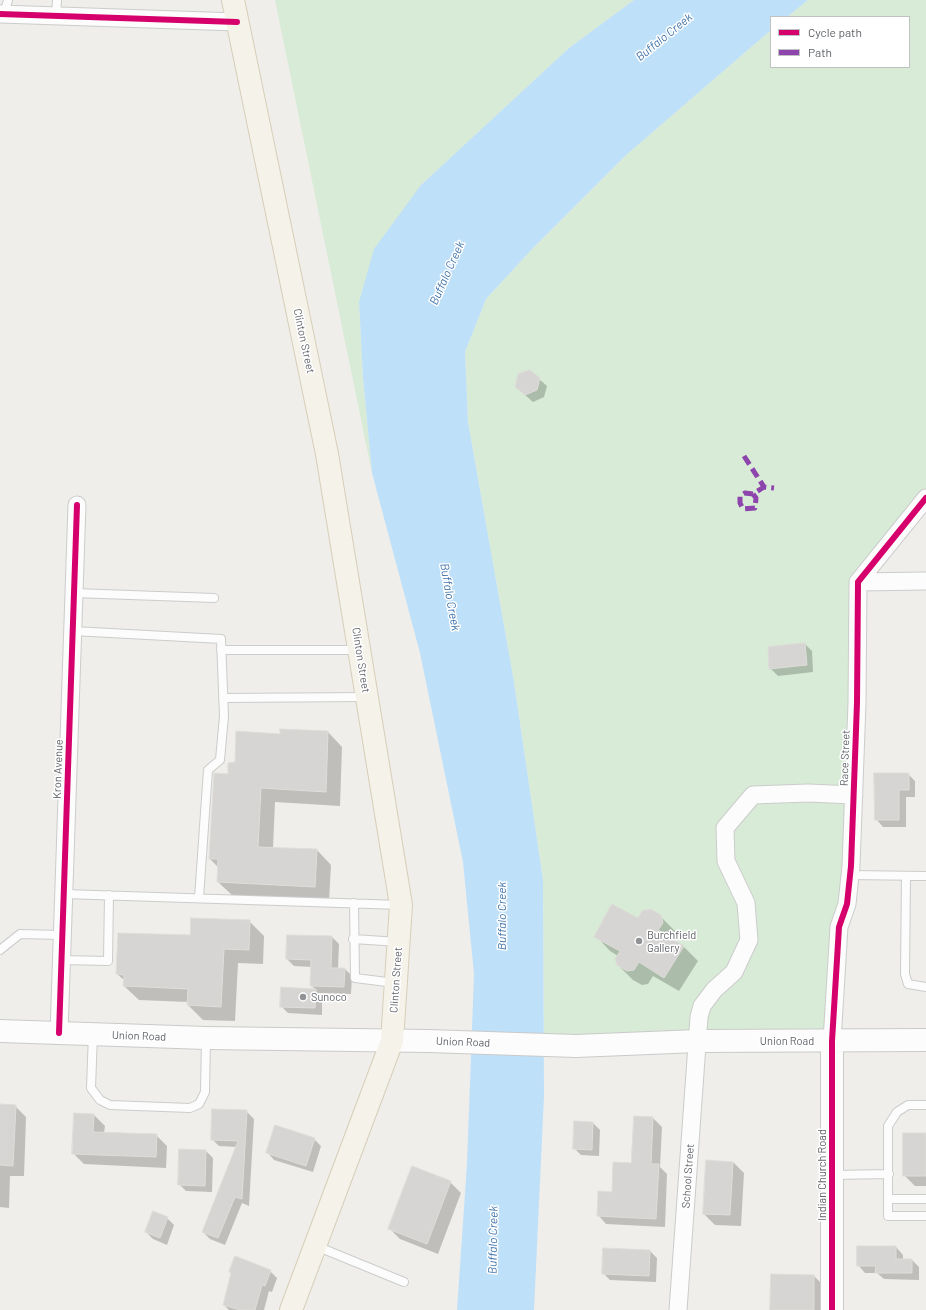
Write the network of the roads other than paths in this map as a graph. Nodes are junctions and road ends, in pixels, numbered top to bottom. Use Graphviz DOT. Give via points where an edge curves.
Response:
graph roads {
  1 [pos="232,0"];
  2 [pos="57,8"];
  3 [pos="4,9"];
  4 [pos="237,22"];
  5 [pos="926,498"];
  6 [pos="77,505"];
  7 [pos="926,581"];
  8 [pos="858,582"];
  9 [pos="74,593"];
  10 [pos="214,598"];
  11 [pos="73,631"];
  12 [pos="221,650"];
  13 [pos="359,650"];
  14 [pos="367,697"];
  15 [pos="224,698"];
  16 [pos="854,795"];
  17 [pos="850,875"];
  18 [pos="906,876"];
  19 [pos="926,876"];
  20 [pos="64,894"];
  21 [pos="109,895"];
  22 [pos="199,898"];
  23 [pos="354,903"];
  24 [pos="401,905"];
  25 [pos="62,935"];
  26 [pos="354,940"];
  27 [pos="399,942"];
  28 [pos="0,950"];
  29 [pos="62,960"];
  30 [pos="396,983"];
  31 [pos="926,986"];
  32 [pos="0,1031"];
  33 [pos="59,1033"];
  34 [pos="92,1034"];
  35 [pos="206,1038"];
  36 [pos="832,1040"];
  37 [pos="926,1040"];
  38 [pos="392,1041"];
  39 [pos="698,1041"];
  40 [pos="926,1105"];
  41 [pos="889,1174"];
  42 [pos="832,1175"];
  43 [pos="888,1199"];
  44 [pos="926,1199"];
  45 [pos="926,1216"];
  46 [pos="315,1246"];
  47 [pos="404,1282"];
  48 [pos="291,1310"];
  49 [pos="678,1310"];
  50 [pos="832,1310"];
  1 -- 4 [label="main road, Clinton Street"];
  2 -- 3 [label="street"];
  2 -- 4 [label="street"];
  4 -- 13 [label="main road, Clinton Street" via="327,454"];
  5 -- 8 [label="street"];
  6 -- 9 [label="street, Kron Avenue"];
  7 -- 8 [label="street"];
  8 -- 16 [label="street, Race Street"];
  9 -- 10 [label="lane"];
  9 -- 11 [label="street, Kron Avenue"];
  11 -- 12 [label="lane" via="221,639"];
  11 -- 20 [label="street, Kron Avenue"];
  12 -- 13 [label="lane"];
  12 -- 15 [label="lane"];
  13 -- 14 [label="main road, Clinton Street"];
  14 -- 15 [label="lane"];
  14 -- 24 [label="main road, Clinton Street"];
  15 -- 22 [label="lane" via="220,760 208,770"];
  16 -- 17 [label="street, Race Street"];
  16 -- 39 [label="street, School Street" via="753,794 725,828 726,861 746,903 749,940 734,972 714,990 702,1006"];
  17 -- 18 [label="lane"];
  17 -- 36 [label="street, Race Street" via="847,904 840,927"];
  18 -- 19 [label="lane"];
  18 -- 31 [label="lane" via="905,974 908,984"];
  20 -- 21 [label="lane"];
  20 -- 25 [label="street, Kron Avenue"];
  21 -- 22 [label="lane"];
  21 -- 29 [label="lane" via="108,961"];
  22 -- 23 [label="lane"];
  23 -- 24 [label="lane"];
  23 -- 26 [label="lane"];
  24 -- 27 [label="main road, Clinton Street"];
  25 -- 28 [label="lane" via="20,934"];
  25 -- 29 [label="street, Kron Avenue"];
  26 -- 27 [label="lane"];
  26 -- 30 [label="lane" via="355,978"];
  27 -- 30 [label="main road, Clinton Street"];
  29 -- 33 [label="street, Kron Avenue"];
  30 -- 38 [label="main road, Clinton Street"];
  32 -- 33 [label="main road, Union Road"];
  33 -- 34 [label="main road, Union Road"];
  34 -- 35 [label="main road, Union Road"];
  34 -- 35 [label="lane" via="91,1088 100,1100 110,1105 190,1108 199,1104 205,1092"];
  35 -- 38 [label="main road, Union Road"];
  36 -- 37 [label="main road, Union Road"];
  36 -- 39 [label="main road, Union Road"];
  36 -- 42 [label="main road, Indian Church Road"];
  38 -- 39 [label="main road, Union Road" via="576,1046"];
  38 -- 46 [label="main road, Clinton Street"];
  39 -- 49 [label="street, School Street"];
  40 -- 41 [label="lane" via="908,1105 897,1112 888,1126"];
  41 -- 42 [label="lane"];
  41 -- 43 [label="lane"];
  42 -- 50 [label="main road, Indian Church Road"];
  43 -- 44 [label="lane"];
  43 -- 45 [label="lane" via="888,1216"];
  46 -- 47 [label="lane"];
  46 -- 48 [label="main road, Clinton Street"];
}
